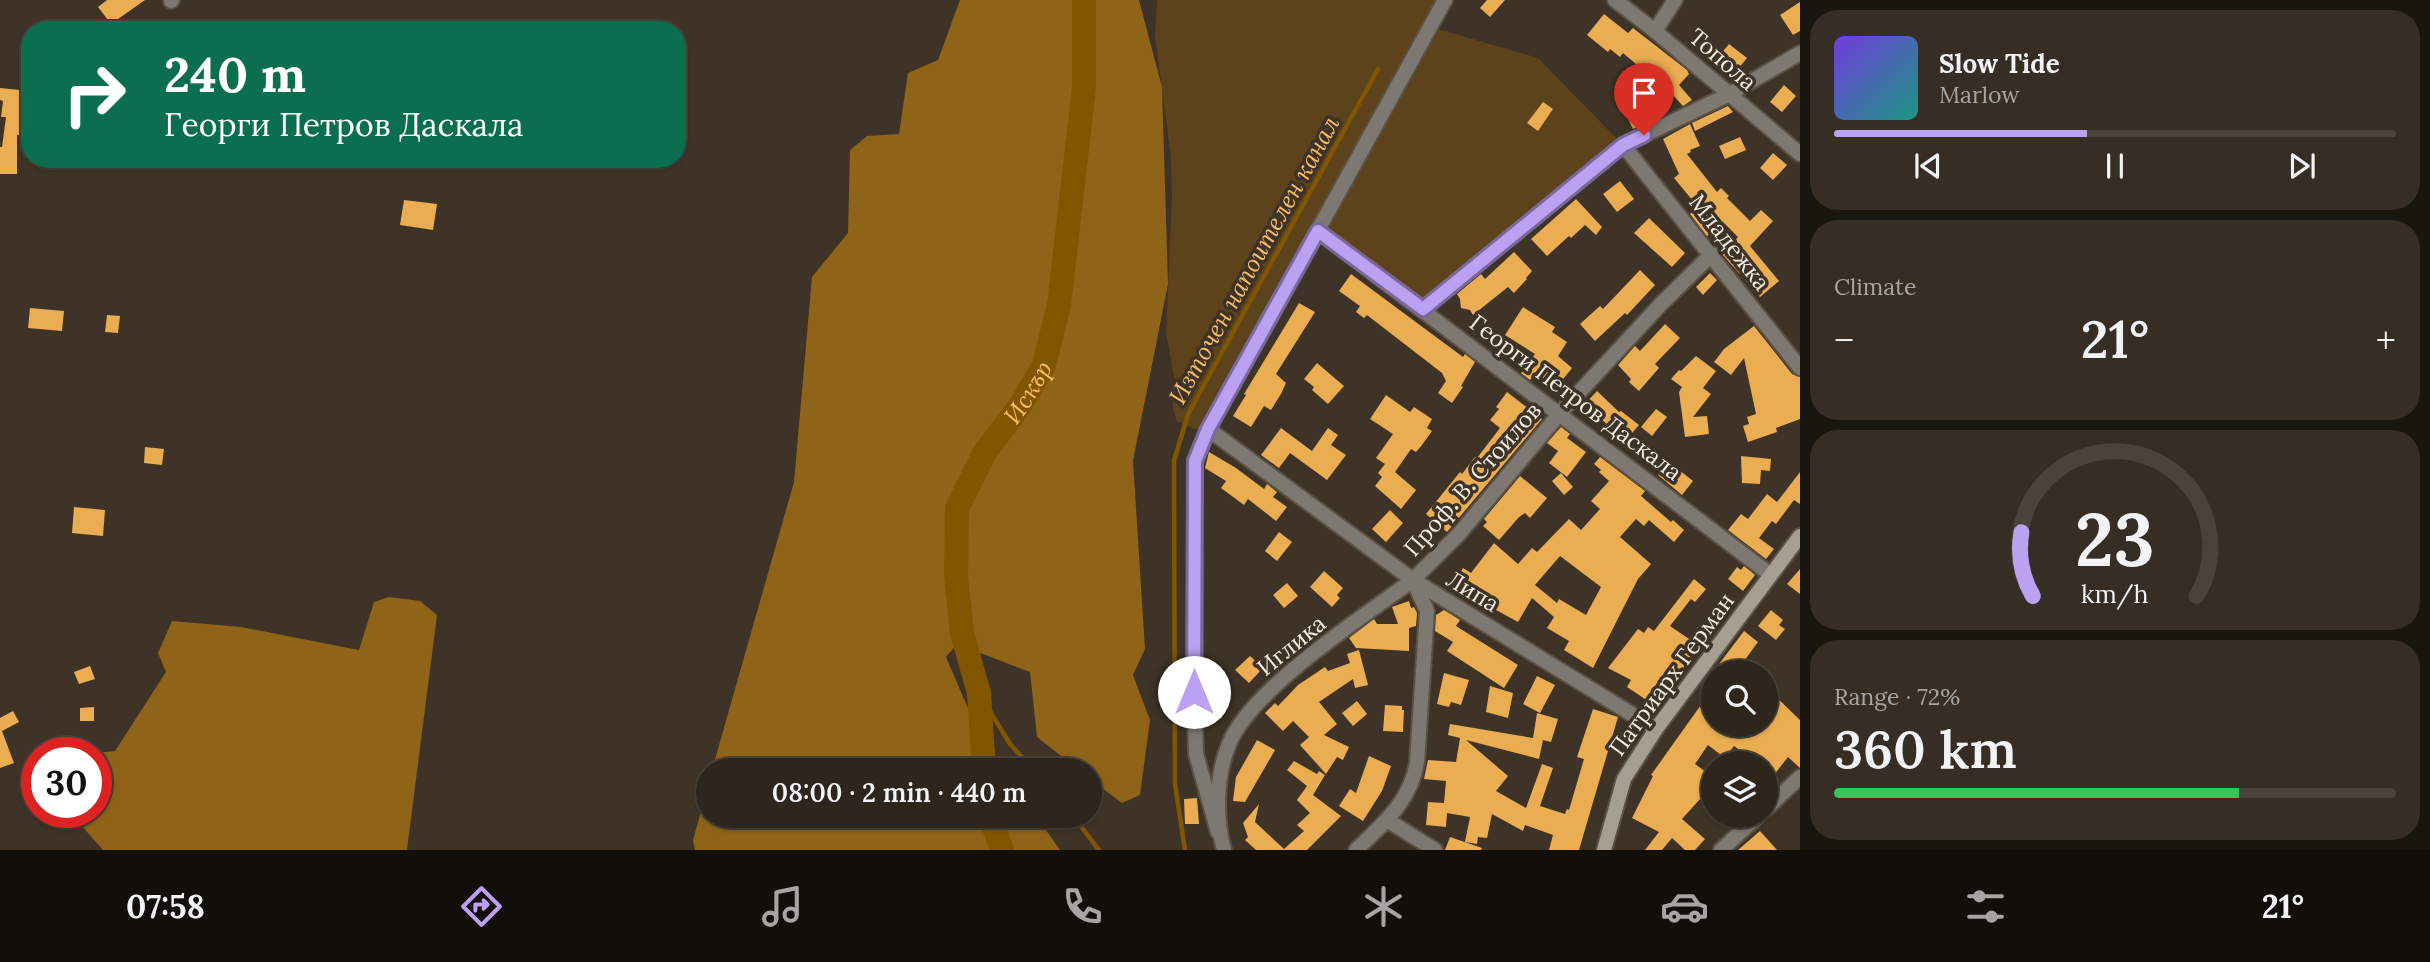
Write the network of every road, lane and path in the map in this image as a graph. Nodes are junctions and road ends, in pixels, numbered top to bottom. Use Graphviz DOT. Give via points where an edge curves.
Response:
graph roads {
  1 [pos="1445,0"];
  2 [pos="1615,0"];
  3 [pos="1675,0"];
  4 [pos="1655,31"];
  5 [pos="1800,52"];
  6 [pos="1728,94"];
  7 [pos="1623,145"];
  8 [pos="1800,154"];
  9 [pos="1318,231"];
  10 [pos="1712,254"];
  11 [pos="1423,309"];
  12 [pos="1800,368"];
  13 [pos="1560,413"];
  14 [pos="1208,429"];
  15 [pos="1800,536"];
  16 [pos="1771,575"];
  17 [pos="1413,580"];
  18 [pos="1656,729"];
  19 [pos="1800,777"];
  20 [pos="1778,798"];
  21 [pos="1387,820"];
  22 [pos="1745,828"];
  23 [pos="1219,832"];
  24 [pos="1224,850"];
  25 [pos="1356,850"];
  26 [pos="1435,850"];
  27 [pos="1604,850"];
  28 [pos="1721,850"];
  1 -- 9 [label="street"];
  2 -- 4 [label="street, Топола"];
  3 -- 4 [label="street"];
  4 -- 6 [label="street, Топола"];
  5 -- 6 [label="street"];
  6 -- 7 [label="street"];
  6 -- 8 [label="street, Топола"];
  7 -- 10 [label="street, Младежка"];
  7 -- 11 [label="street"];
  9 -- 11 [label="street, Георги Петров Даскала"];
  9 -- 14 [label="street"];
  10 -- 12 [label="street, Младежка"];
  10 -- 13 [label="street, Проф. В. Стоилов"];
  11 -- 13 [label="street, Георги Петров Даскала"];
  13 -- 16 [label="street, Георги Петров Даскала"];
  13 -- 17 [label="street, Проф. В. Стоилов" via="1459,534"];
  14 -- 17 [label="street, Липа"];
  14 -- 23 [label="street" via="1195,461 1195,720 1196,754"];
  15 -- 16 [label="street, Патриарх Герман"];
  16 -- 18 [label="street, Патриарх Герман"];
  17 -- 18 [label="street, Липа"];
  17 -- 21 [label="street, Проф. В. Стоилов" via="1427,611 1418,762 1407,795"];
  17 -- 23 [label="street, Иглика" via="1293,670 1253,707 1229,743 1220,779"];
  18 -- 27 [label="street, Патриарх Герман" via="1624,779"];
  19 -- 20 [label="street"];
  21 -- 25 [label="street, Проф. В. Стоилов"];
  21 -- 26 [label="street"];
  22 -- 28 [label="street"];
  23 -- 24 [label="street, Иглика"];
}
